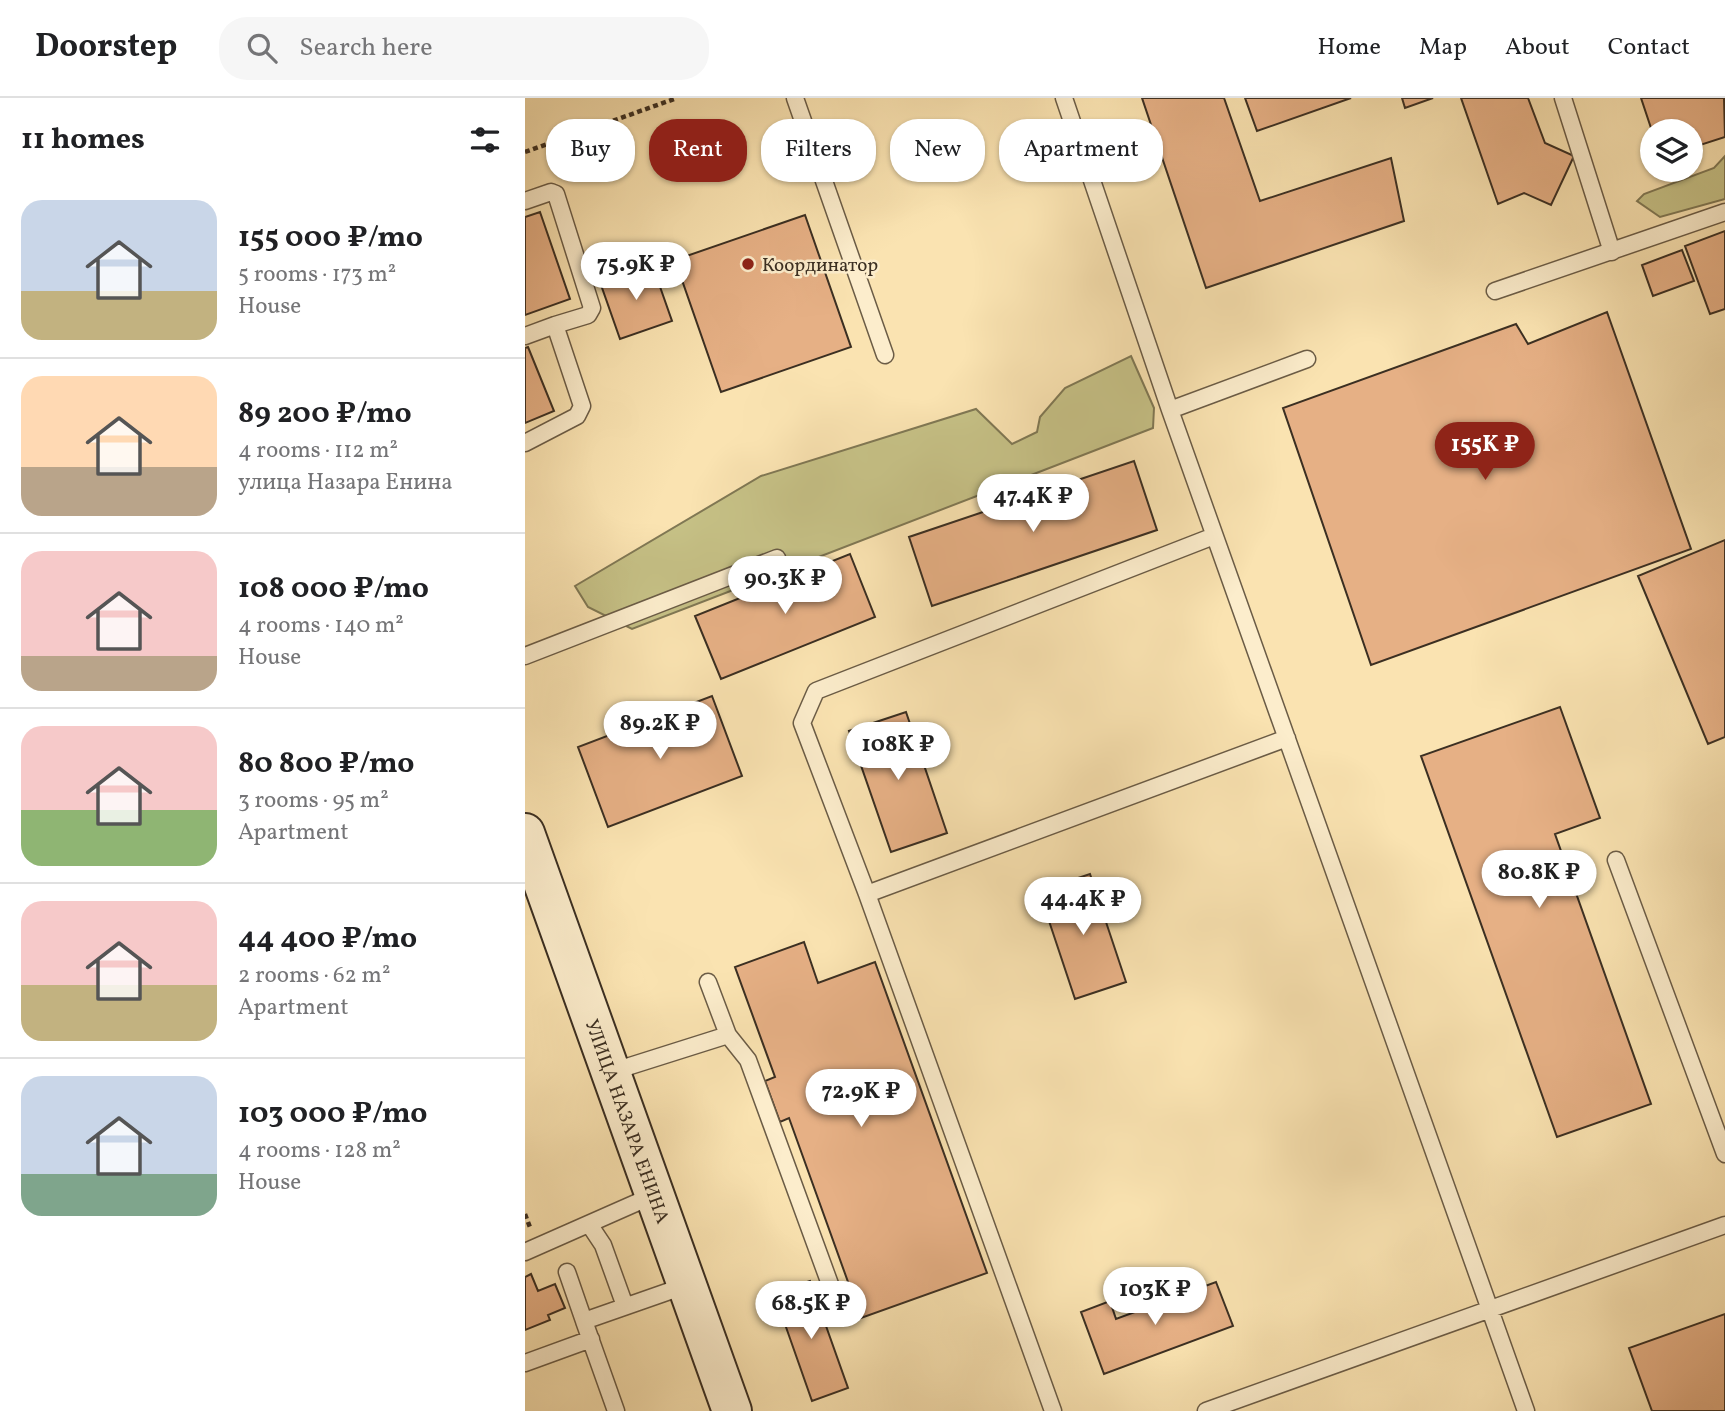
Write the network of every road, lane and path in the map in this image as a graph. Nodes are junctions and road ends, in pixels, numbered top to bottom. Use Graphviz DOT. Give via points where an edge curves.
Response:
graph roads {
  1 [pos="677,98"];
  2 [pos="795,98"];
  3 [pos="1064,98"];
  4 [pos="1563,98"];
  5 [pos="525,152"];
  6 [pos="525,201"];
  7 [pos="1725,212"];
  8 [pos="1612,252"];
  9 [pos="1495,291"];
  10 [pos="555,325"];
  11 [pos="525,336"];
  12 [pos="885,355"];
  13 [pos="1307,359"];
  14 [pos="1170,410"];
  15 [pos="525,443"];
  16 [pos="1214,536"];
  17 [pos="778,558"];
  18 [pos="525,656"];
  19 [pos="1287,738"];
  20 [pos="525,833"];
  21 [pos="1616,860"];
  22 [pos="867,894"];
  23 [pos="708,982"];
  24 [pos="729,1035"];
  25 [pos="611,1072"];
  26 [pos="1725,1154"];
  27 [pos="655,1195"];
  28 [pos="589,1224"];
  29 [pos="1725,1225"];
  30 [pos="525,1252"];
  31 [pos="567,1272"];
  32 [pos="687,1285"];
  33 [pos="625,1306"];
  34 [pos="1490,1308"];
  35 [pos="842,1317"];
  36 [pos="584,1321"];
  37 [pos="591,1339"];
  38 [pos="525,1363"];
  39 [pos="616,1411"];
  40 [pos="732,1411"];
  41 [pos="1053,1411"];
  42 [pos="1206,1411"];
  43 [pos="1526,1411"];
  1 -- 5 [label="path"];
  2 -- 12 [label="lane"];
  3 -- 14 [label="lane"];
  4 -- 8 [label="lane"];
  6 -- 10 [label="lane" via="556,194 592,308 588,315"];
  7 -- 8 [label="lane"];
  8 -- 9 [label="lane"];
  10 -- 11 [label="lane"];
  10 -- 15 [label="lane" via="582,407 577,416"];
  13 -- 14 [label="lane"];
  14 -- 16 [label="lane"];
  16 -- 19 [label="lane"];
  16 -- 22 [label="lane" via="816,691 802,723"];
  17 -- 18 [label="lane"];
  19 -- 22 [label="lane"];
  19 -- 34 [label="lane"];
  20 -- 25 [label="main road, УЛИЦА НАЗАРА ЕНИНА"];
  21 -- 26 [label="lane"];
  22 -- 41 [label="lane"];
  23 -- 24 [label="lane"];
  24 -- 25 [label="lane"];
  24 -- 35 [label="lane" via="748,1060"];
  25 -- 27 [label="main road, УЛИЦА НАЗАРА ЕНИНА"];
  27 -- 28 [label="lane"];
  27 -- 32 [label="main road, УЛИЦА НАЗАРА ЕНИНА"];
  28 -- 30 [label="lane"];
  28 -- 33 [label="lane" via="603,1245"];
  29 -- 34 [label="lane"];
  31 -- 36 [label="lane"];
  32 -- 33 [label="lane"];
  32 -- 40 [label="main road, УЛИЦА НАЗАРА ЕНИНА"];
  33 -- 36 [label="lane"];
  34 -- 42 [label="lane"];
  34 -- 43 [label="lane"];
  36 -- 37 [label="lane"];
  37 -- 38 [label="lane"];
  37 -- 39 [label="lane"];
}
